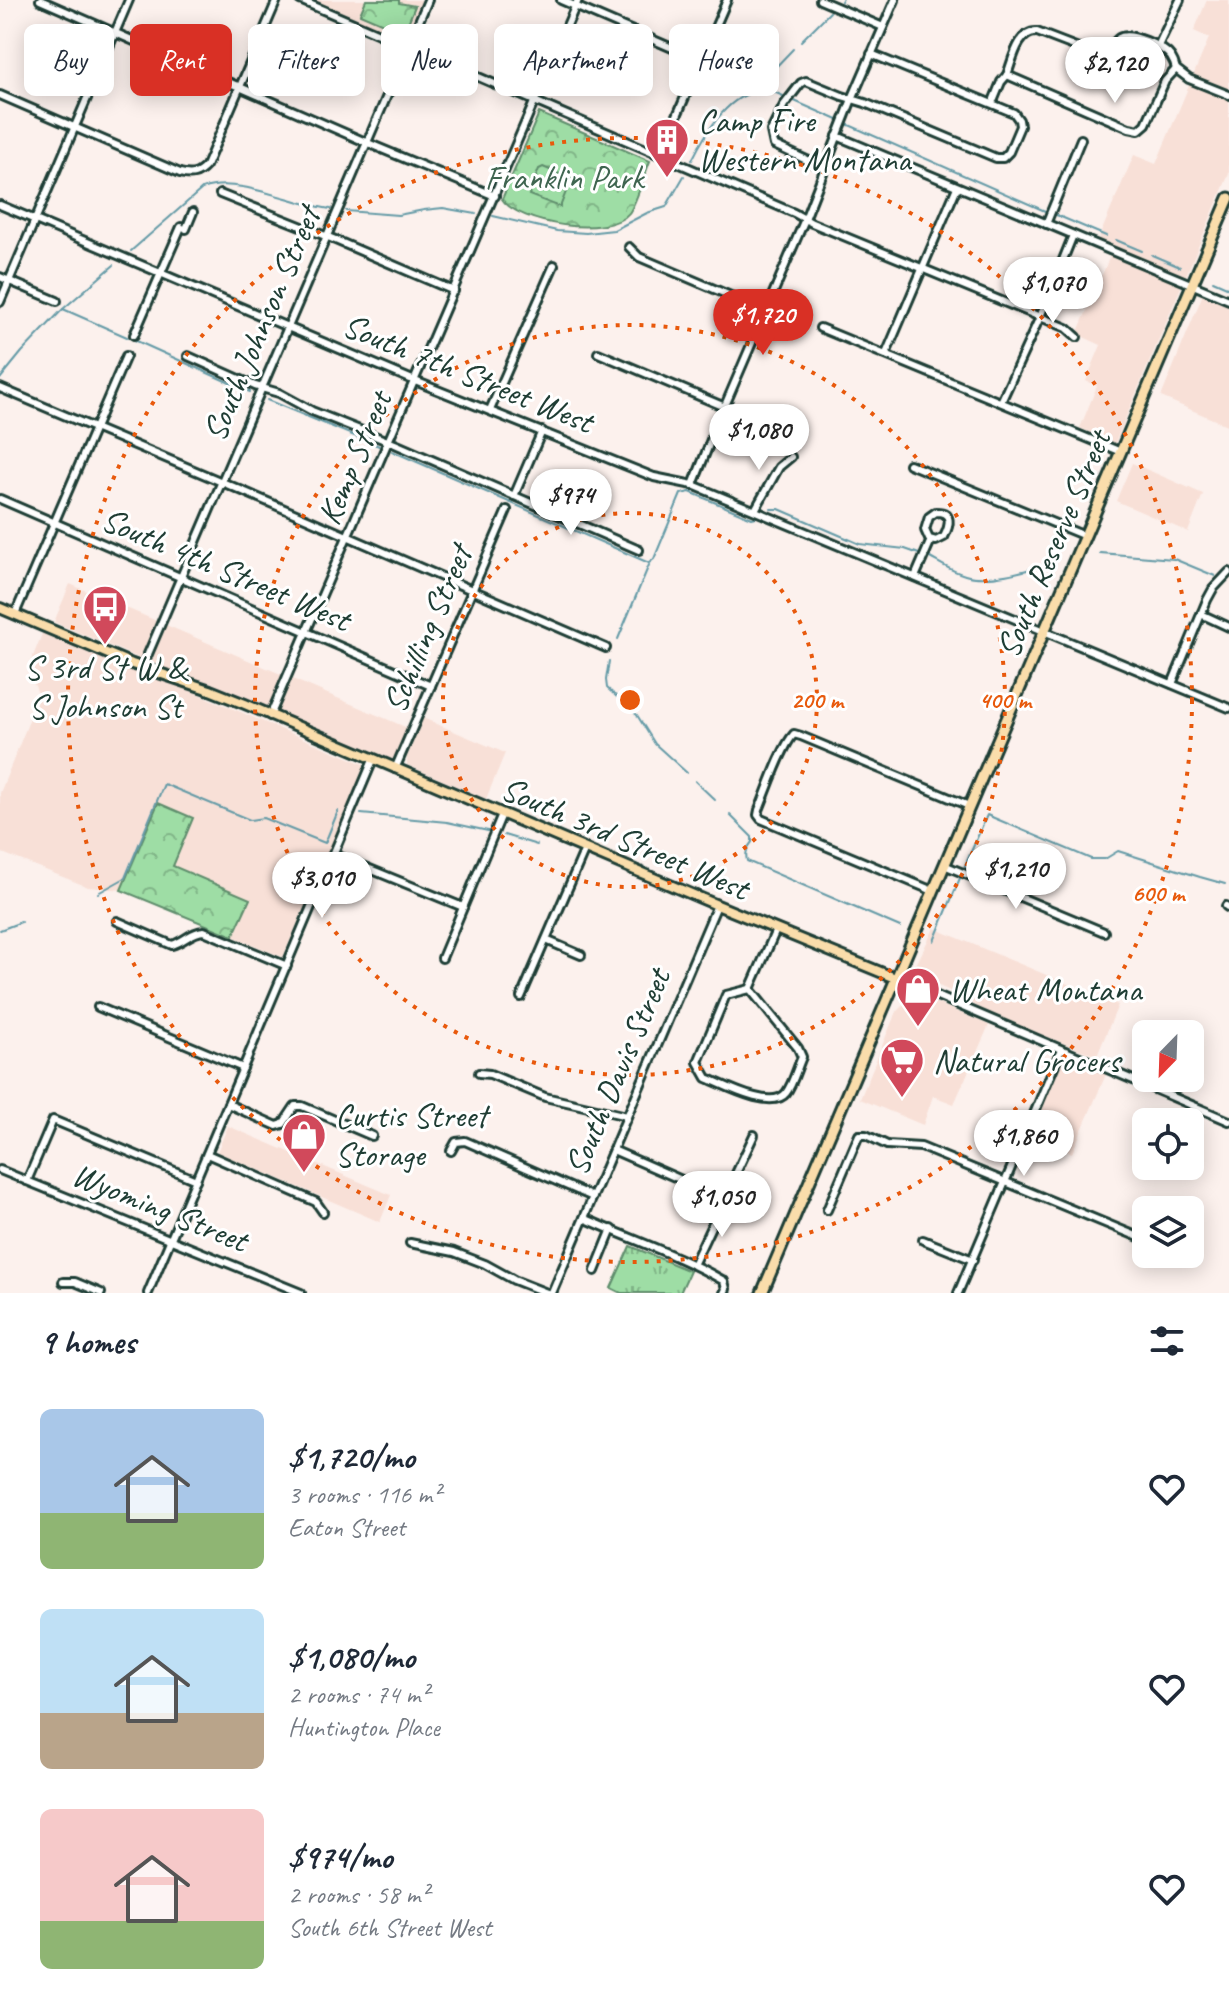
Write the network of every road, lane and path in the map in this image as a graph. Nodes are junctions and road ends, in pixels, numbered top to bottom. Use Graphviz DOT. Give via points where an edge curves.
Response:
graph roads {
  1 [pos="40,0"];
  2 [pos="129,0"];
  3 [pos="277,0"];
  4 [pos="300,0"];
  5 [pos="428,0"];
  6 [pos="561,0"];
  7 [pos="727,0"];
  8 [pos="820,0"];
  9 [pos="895,0"];
  10 [pos="1180,0"];
  11 [pos="577,3"];
  12 [pos="418,24"];
  13 [pos="716,24"];
  14 [pos="883,27"];
  15 [pos="116,33"];
  16 [pos="381,34"];
  17 [pos="669,46"];
  18 [pos="1158,46"];
  19 [pos="871,54"];
  20 [pos="1176,69"];
  21 [pos="1007,75"];
  22 [pos="478,76"];
  23 [pos="240,87"];
  24 [pos="0,95"];
  25 [pos="1229,95"];
  26 [pos="386,96"];
  27 [pos="685,96"];
  28 [pos="852,99"];
  29 [pos="994,99"];
  30 [pos="535,101"];
  31 [pos="76,128"];
  32 [pos="837,136"];
  33 [pos="1081,139"];
  34 [pos="366,142"];
  35 [pos="660,155"];
  36 [pos="824,168"];
  37 [pos="957,187"];
  38 [pos="220,194"];
  39 [pos="495,196"];
  40 [pos="1229,198"];
  41 [pos="0,205"];
  42 [pos="193,212"];
  43 [pos="805,219"];
  44 [pos="35,220"];
  45 [pos="1046,224"];
  46 [pos="1073,235"];
  47 [pos="327,236"];
  48 [pos="629,247"];
  49 [pos="554,265"];
  50 [pos="922,268"];
  51 [pos="161,273"];
  52 [pos="0,277"];
  53 [pos="9,281"];
  54 [pos="1192,284"];
  55 [pos="454,291"];
  56 [pos="1229,300"];
  57 [pos="57,301"];
  58 [pos="0,302"];
  59 [pos="766,311"];
  60 [pos="1040,317"];
  61 [pos="289,327"];
  62 [pos="820,328"];
  63 [pos="134,335"];
  64 [pos="1077,337"];
  65 [pos="598,353"];
  66 [pos="886,354"];
  67 [pos="126,356"];
  68 [pos="188,356"];
  69 [pos="415,381"];
  70 [pos="0,388"];
  71 [pos="262,388"];
  72 [pos="1001,402"];
  73 [pos="725,407"];
  74 [pos="490,410"];
  75 [pos="95,428"];
  76 [pos="542,431"];
  77 [pos="388,442"];
  78 [pos="1121,452"];
  79 [pos="791,457"];
  80 [pos="909,464"];
  81 [pos="222,482"];
  82 [pos="693,485"];
  83 [pos="514,496"];
  84 [pos="0,499"];
  85 [pos="507,510"];
  86 [pos="755,510"];
  87 [pos="55,523"];
  88 [pos="1085,536"];
  89 [pos="348,537"];
  90 [pos="931,540"];
  91 [pos="639,550"];
  92 [pos="1229,572"];
  93 [pos="182,577"];
  94 [pos="915,577"];
  95 [pos="472,591"];
  96 [pos="0,608"];
  97 [pos="15,614"];
  98 [pos="1201,614"];
  99 [pos="1229,627"];
  100 [pos="1045,631"];
  101 [pos="307,632"];
  102 [pos="606,648"];
  103 [pos="142,668"];
  104 [pos="1172,684"];
  105 [pos="431,686"];
  106 [pos="1229,708"];
  107 [pos="270,716"];
  108 [pos="373,760"];
  109 [pos="395,769"];
  110 [pos="969,806"];
  111 [pos="502,814"];
  112 [pos="585,849"];
  113 [pos="333,854"];
  114 [pos="944,865"];
  115 [pos="933,891"];
  116 [pos="717,905"];
  117 [pos="463,907"];
  118 [pos="117,921"];
  119 [pos="776,930"];
  120 [pos="1104,932"];
  121 [pos="546,940"];
  122 [pos="581,955"];
  123 [pos="442,958"];
  124 [pos="287,966"];
  125 [pos="895,978"];
  126 [pos="750,989"];
  127 [pos="521,997"];
  128 [pos="98,1007"];
  129 [pos="1061,1050"];
  130 [pos="243,1068"];
  131 [pos="479,1073"];
  132 [pos="228,1104"];
  133 [pos="627,1116"];
  134 [pos="1229,1121"];
  135 [pos="754,1135"];
  136 [pos="372,1136"];
  137 [pos="613,1150"];
  138 [pos="451,1151"];
  139 [pos="207,1154"];
  140 [pos="0,1170"];
  141 [pos="196,1180"];
  142 [pos="27,1181"];
  143 [pos="1006,1183"];
  144 [pos="593,1197"];
  145 [pos="725,1199"];
  146 [pos="827,1210"];
  147 [pos="323,1212"];
  148 [pos="584,1218"];
  149 [pos="612,1229"];
  150 [pos="1132,1234"];
  151 [pos="171,1239"];
  152 [pos="923,1240"];
  153 [pos="410,1243"];
  154 [pos="973,1260"];
  155 [pos="693,1265"];
  156 [pos="595,1271"];
  157 [pos="63,1282"];
  158 [pos="101,1293"];
  159 [pos="148,1293"];
  160 [pos="301,1293"];
  161 [pos="549,1293"];
  162 [pos="724,1293"];
  163 [pos="762,1293"];
  164 [pos="958,1293"];
  1 -- 15 [label="street"];
  2 -- 15 [label="street"];
  3 -- 23 [label="street"];
  4 -- 16 [label="street"];
  5 -- 12 [label="street, South Johnson Street"];
  6 -- 11 [label="street"];
  7 -- 13 [label="street"];
  8 -- 14 [label="street"];
  9 -- 14 [label="street"];
  10 -- 18 [label="street"];
  11 -- 17 [label="street"];
  11 -- 30 [label="street, Kemp Street"];
  14 -- 19 [label="street"];
  15 -- 23 [label="street"];
  15 -- 31 [label="street"];
  18 -- 20 [label="street"];
  18 -- 21 [label="street" via="1123,36 1102,57 1030,32 1022,37"];
  19 -- 28 [label="street"];
  19 -- 28 [label="street" via="1014,113 1020,126 1009,152 996,158"];
  20 -- 21 [label="street" via="1139,130"];
  20 -- 25 [label="street"];
  21 -- 29 [label="street"];
  22 -- 30 [label="street"];
  23 -- 31 [label="street" via="206,166 196,174 180,173"];
  23 -- 34 [label="street"];
  24 -- 31 [label="street"];
  26 -- 34 [label="street, South Johnson Street"];
  27 -- 35 [label="street"];
  28 -- 32 [label="street"];
  28 -- 36 [label="street" via="806,81 784,105 771,131 774,145"];
  30 -- 35 [label="street"];
  30 -- 39 [label="street, Kemp Street"];
  31 -- 44 [label="street"];
  32 -- 36 [label="street"];
  32 -- 37 [label="street"];
  33 -- 45 [label="street"];
  34 -- 39 [label="street"];
  34 -- 47 [label="street, South Johnson Street"];
  35 -- 43 [label="street"];
  36 -- 43 [label="street"];
  37 -- 45 [label="street"];
  37 -- 50 [label="street"];
  38 -- 47 [label="street"];
  39 -- 55 [label="street, Kemp Street"];
  40 -- 54 [label="highway, South Reserve Street"];
  41 -- 44 [label="street, South 7th Street West"];
  42 -- 51 [label="street"];
  43 -- 50 [label="street"];
  43 -- 59 [label="street"];
  44 -- 51 [label="street, South 7th Street West"];
  44 -- 53 [label="street"];
  45 -- 46 [label="street"];
  46 -- 54 [label="street"];
  46 -- 60 [label="street"];
  47 -- 55 [label="street"];
  47 -- 61 [label="street, South Johnson Street"];
  48 -- 59 [label="street" via="639,257"];
  49 -- 74 [label="street"];
  50 -- 60 [label="street"];
  50 -- 66 [label="street"];
  51 -- 61 [label="street, South 7th Street West"];
  51 -- 63 [label="street"];
  52 -- 53 [label="street"];
  53 -- 57 [label="street"];
  53 -- 58 [label="street"];
  54 -- 56 [label="street"];
  54 -- 78 [label="highway, South Reserve Street"];
  55 -- 69 [label="street, Kemp Street"];
  59 -- 73 [label="street"];
  60 -- 64 [label="street"];
  60 -- 72 [label="street"];
  61 -- 69 [label="street, South 7th Street West"];
  61 -- 71 [label="street, South Johnson Street"];
  62 -- 66 [label="street"];
  65 -- 73 [label="street"];
  66 -- 72 [label="street"];
  67 -- 75 [label="street"];
  68 -- 71 [label="street"];
  69 -- 74 [label="street, South 7th Street West"];
  69 -- 77 [label="street, Kemp Street"];
  70 -- 75 [label="street"];
  71 -- 77 [label="street"];
  71 -- 81 [label="street, South Johnson Street"];
  72 -- 78 [label="street"];
  73 -- 82 [label="street"];
  74 -- 76 [label="street, South 7th Street West"];
  75 -- 81 [label="street"];
  75 -- 87 [label="street"];
  76 -- 82 [label="street, South 7th Street West" via="654,477"];
  76 -- 83 [label="street"];
  77 -- 83 [label="street"];
  77 -- 89 [label="street, Kemp Street"];
  78 -- 88 [label="highway, South Reserve Street"];
  79 -- 86 [label="street" via="779,467"];
  80 -- 88 [label="street"];
  81 -- 89 [label="street"];
  81 -- 93 [label="street, South Johnson Street"];
  82 -- 86 [label="street, South 7th Street West"];
  83 -- 91 [label="street"];
  84 -- 87 [label="street, South 4th Street West"];
  85 -- 95 [label="street, Schilling Street"];
  86 -- 94 [label="street, South 7th Street West"];
  87 -- 93 [label="street, South 4th Street West"];
  87 -- 97 [label="street"];
  88 -- 100 [label="highway, South Reserve Street"];
  89 -- 95 [label="street"];
  89 -- 101 [label="street, Kemp Street"];
  90 -- 90 [label="street" via="945,535 949,520 943,512 929,517 925,530"];
  90 -- 94 [label="street"];
  92 -- 98 [label="street"];
  93 -- 101 [label="street, South 4th Street West"];
  93 -- 103 [label="street, South Johnson Street"];
  94 -- 100 [label="street, South 7th Street West"];
  95 -- 102 [label="street"];
  95 -- 105 [label="street, Schilling Street"];
  96 -- 97 [label="main road, South 3rd Street West"];
  97 -- 103 [label="main road, South 3rd Street West"];
  98 -- 99 [label="street"];
  98 -- 104 [label="street"];
  100 -- 104 [label="street, South 7th Street West"];
  100 -- 110 [label="highway, South Reserve Street"];
  101 -- 105 [label="street, South 4th Street West"];
  101 -- 107 [label="street, Kemp Street"];
  103 -- 107 [label="main road, South 3rd Street West"];
  104 -- 106 [label="street, South 7th Street West"];
  105 -- 109 [label="street, Schilling Street"];
  107 -- 108 [label="main road, South 3rd Street West"];
  108 -- 109 [label="main road, South 3rd Street West"];
  108 -- 113 [label="street"];
  109 -- 111 [label="main road, South 3rd Street West"];
  110 -- 114 [label="highway, South Reserve Street"];
  110 -- 115 [label="street" via="794,734 784,751 758,815 761,819"];
  111 -- 112 [label="main road, South 3rd Street West"];
  111 -- 117 [label="street"];
  112 -- 116 [label="main road, South 3rd Street West"];
  112 -- 121 [label="street"];
  113 -- 117 [label="street"];
  113 -- 124 [label="street"];
  114 -- 115 [label="highway, South Reserve Street"];
  114 -- 120 [label="street"];
  115 -- 125 [label="highway, South Reserve Street"];
  116 -- 119 [label="main road, South 3rd Street West"];
  116 -- 133 [label="street, South Davis Street"];
  117 -- 123 [label="street"];
  118 -- 124 [label="street" via="172,945 204,931"];
  119 -- 125 [label="main road, South 3rd Street West"];
  119 -- 126 [label="street"];
  121 -- 122 [label="street"];
  121 -- 127 [label="street"];
  124 -- 130 [label="street"];
  125 -- 129 [label="street, South 3rd Street West"];
  125 -- 163 [label="highway, South Reserve Street"];
  126 -- 126 [label="street" via="726,995 698,1062 707,1078 777,1100 786,1094 802,1057"];
  128 -- 130 [label="street"];
  129 -- 134 [label="street, South 3rd Street West"];
  129 -- 143 [label="street"];
  130 -- 132 [label="street"];
  131 -- 133 [label="street" via="545,1097"];
  132 -- 136 [label="street" via="277,1126 295,1106 302,1106"];
  132 -- 139 [label="street"];
  133 -- 137 [label="street, South Davis Street"];
  135 -- 145 [label="street"];
  137 -- 144 [label="street, South Davis Street"];
  137 -- 145 [label="street"];
  138 -- 144 [label="street" via="456,1142 465,1141"];
  139 -- 141 [label="street"];
  139 -- 147 [label="street" via="316,1202"];
  140 -- 142 [label="street, Wyoming Street"];
  141 -- 142 [label="street" via="53,1120"];
  141 -- 151 [label="street"];
  142 -- 151 [label="street, Wyoming Street"];
  143 -- 146 [label="street" via="921,1147 887,1145 859,1135"];
  143 -- 150 [label="street"];
  143 -- 154 [label="street"];
  144 -- 148 [label="street, South Davis Street"];
  145 -- 155 [label="street"];
  148 -- 149 [label="street"];
  148 -- 161 [label="street, South Davis Street"];
  149 -- 155 [label="street"];
  149 -- 156 [label="street"];
  151 -- 159 [label="street"];
  151 -- 160 [label="street, Wyoming Street"];
  152 -- 154 [label="street"];
  153 -- 161 [label="street" via="454,1252"];
  154 -- 164 [label="street"];
  155 -- 162 [label="street" via="724,1281"];
  157 -- 158 [label="street"];
}
